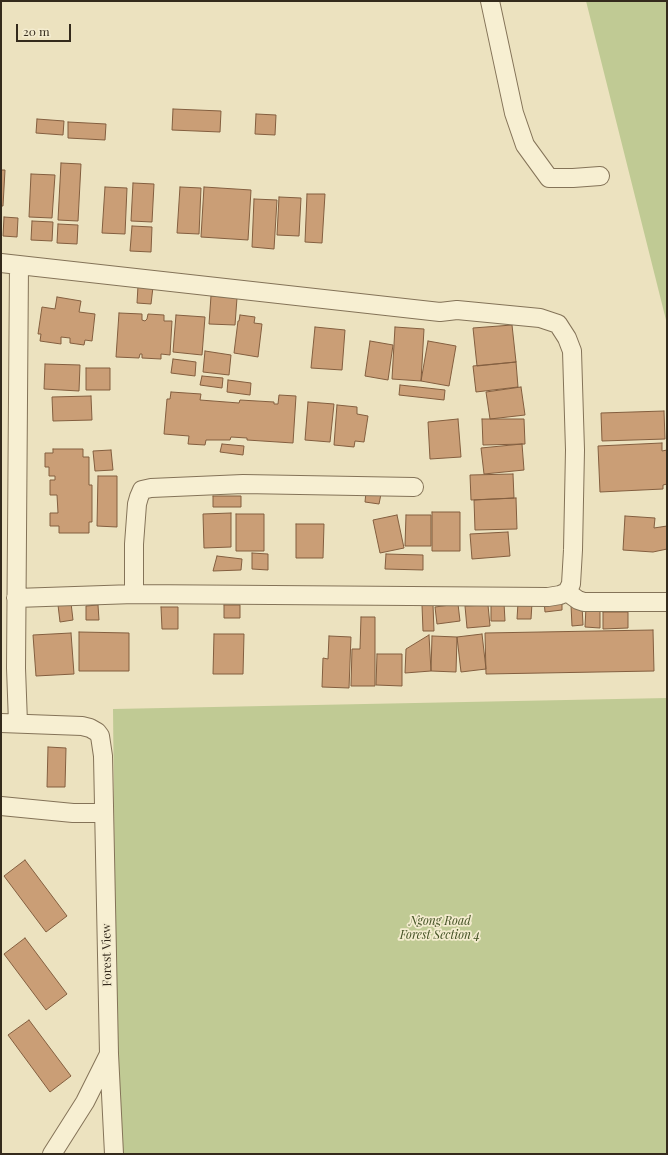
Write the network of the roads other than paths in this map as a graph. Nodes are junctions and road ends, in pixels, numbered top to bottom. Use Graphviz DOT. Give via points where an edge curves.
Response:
graph roads {
  1 [pos="490,1"];
  2 [pos="600,176"];
  3 [pos="1,263"];
  4 [pos="19,265"];
  5 [pos="414,487"];
  6 [pos="568,592"];
  7 [pos="134,594"];
  8 [pos="16,598"];
  9 [pos="667,602"];
  10 [pos="8,669"];
  11 [pos="9,723"];
  12 [pos="1,806"];
  13 [pos="104,812"];
  14 [pos="110,1054"];
  15 [pos="52,1154"];
  16 [pos="114,1154"];
  1 -- 2 [label="street" via="514,113 525,145 549,178"];
  3 -- 4 [label="street"];
  4 -- 6 [label="street" via="440,312 457,310 540,318 558,324 572,352 575,450 571,584"];
  4 -- 8 [label="street"];
  5 -- 7 [label="street" via="243,484 158,487 142,490 137,504"];
  6 -- 7 [label="street" via="548,597"];
  6 -- 9 [label="street" via="584,602"];
  7 -- 8 [label="street"];
  8 -- 10 [label="street"];
  10 -- 11 [label="street"];
  11 -- 13 [label="street, Forest View" via="82,726 97,732 103,756"];
  12 -- 13 [label="street" via="73,813"];
  13 -- 14 [label="street, Forest View"];
  14 -- 15 [label="street" via="85,1102"];
  14 -- 16 [label="street, Forest View"];
}
